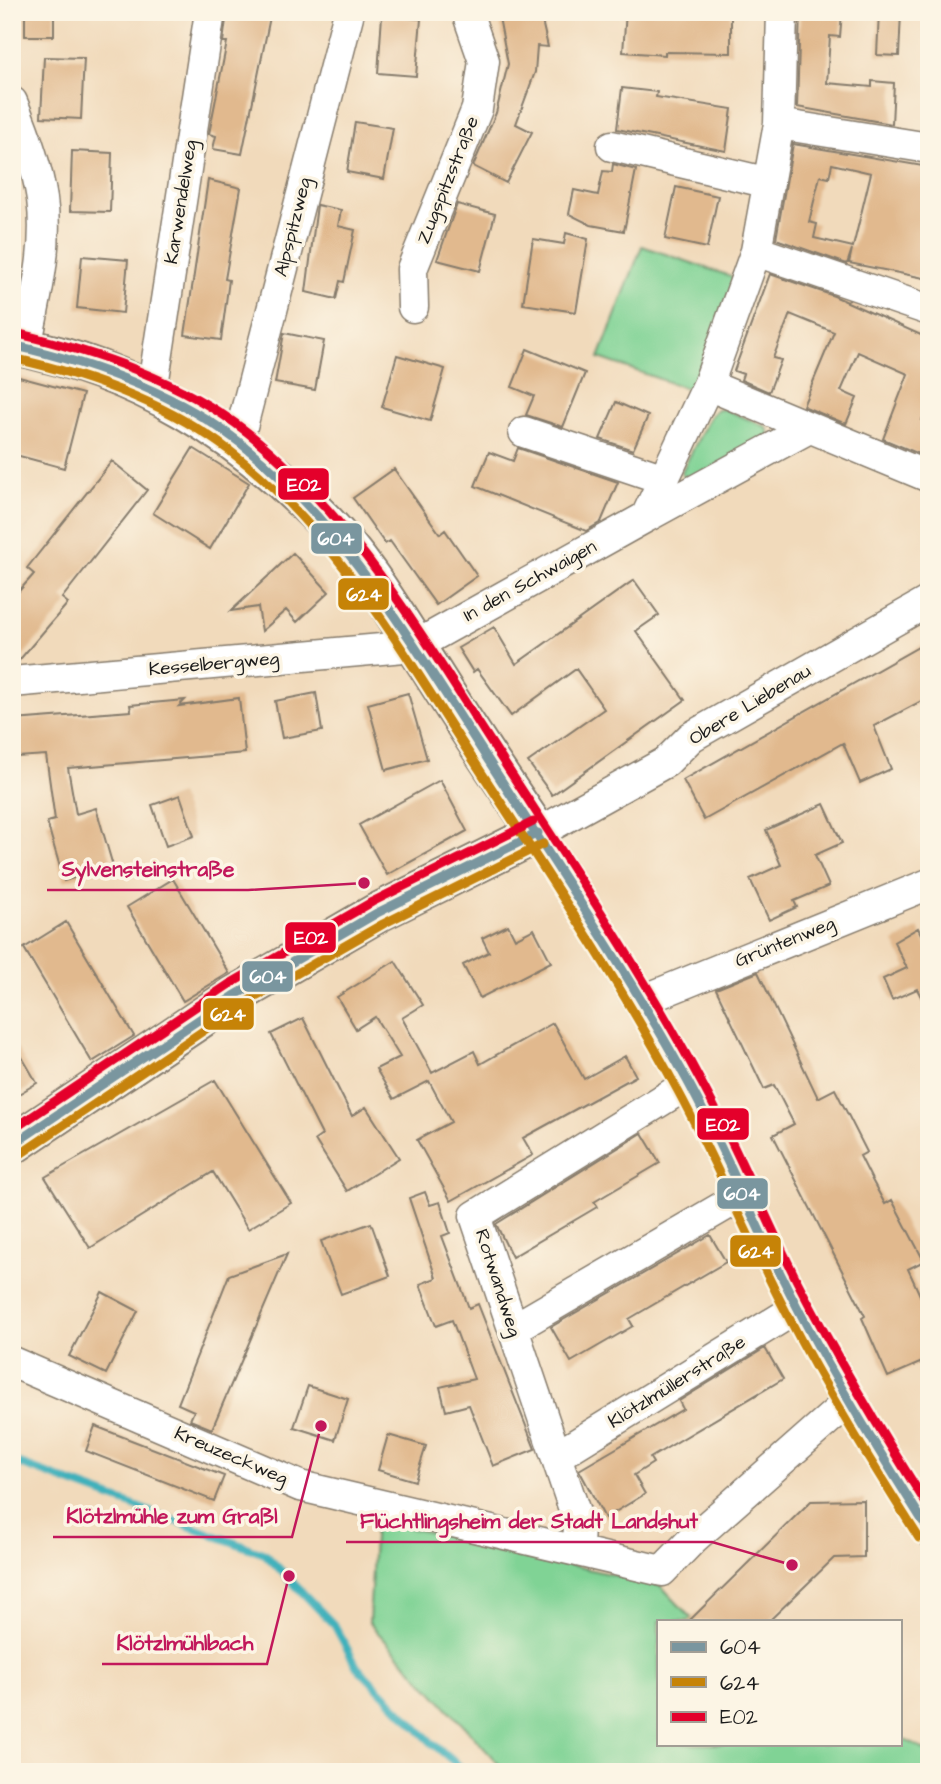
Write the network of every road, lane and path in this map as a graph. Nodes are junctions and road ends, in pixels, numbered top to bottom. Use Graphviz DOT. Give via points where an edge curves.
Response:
graph roads {
  1 [pos="210,12"];
  2 [pos="349,12"];
  3 [pos="467,12"];
  4 [pos="782,12"];
  5 [pos="12,102"];
  6 [pos="779,124"];
  7 [pos="612,146"];
  8 [pos="929,148"];
  9 [pos="769,183"];
  10 [pos="756,251"];
  11 [pos="413,307"];
  12 [pos="929,310"];
  13 [pos="19,347"];
  14 [pos="708,386"];
  15 [pos="152,392"];
  16 [pos="809,428"];
  17 [pos="524,432"];
  18 [pos="238,442"];
  19 [pos="929,477"];
  20 [pos="664,479"];
  21 [pos="646,517"];
  22 [pos="929,601"];
  23 [pos="415,646"];
  24 [pos="12,682"];
  25 [pos="538,833"];
  26 [pos="929,884"];
  27 [pos="641,1001"];
  28 [pos="688,1084"];
  29 [pos="12,1145"];
  30 [pos="743,1195"];
  31 [pos="797,1308"];
  32 [pos="513,1329"];
  33 [pos="12,1362"];
  34 [pos="849,1401"];
  35 [pos="557,1456"];
  36 [pos="929,1531"];
  37 [pos="578,1549"];
  1 -- 15 [label="street, Karwendelweg"];
  2 -- 18 [label="street, Alpspitzweg"];
  3 -- 11 [label="street, Zugspitzstraße" via="484,61 477,109 412,269"];
  4 -- 6 [label="street"];
  5 -- 13 [label="street" via="27,138 43,201 41,267"];
  6 -- 8 [label="street"];
  6 -- 9 [label="street"];
  7 -- 9 [label="street"];
  9 -- 10 [label="street"];
  10 -- 12 [label="street"];
  10 -- 14 [label="street"];
  13 -- 15 [label="street" via="93,366"];
  14 -- 16 [label="street"];
  14 -- 20 [label="street"];
  15 -- 18 [label="street"];
  16 -- 19 [label="street"];
  16 -- 21 [label="street, In den Schwaigen"];
  17 -- 20 [label="street"];
  18 -- 23 [label="street" via="327,524"];
  20 -- 21 [label="street"];
  21 -- 23 [label="street, In den Schwaigen"];
  22 -- 25 [label="street, Obere Liebenau" via="691,737 666,762"];
  23 -- 24 [label="street, Kesselbergweg"];
  23 -- 25 [label="street"];
  25 -- 27 [label="street"];
  25 -- 29 [label="street" via="377,913 234,996"];
  26 -- 27 [label="street, Grüntenweg"];
  27 -- 28 [label="street"];
  28 -- 30 [label="street"];
  28 -- 32 [label="street, Rotwandweg" via="475,1216"];
  30 -- 31 [label="street"];
  30 -- 32 [label="street"];
  31 -- 34 [label="street"];
  31 -- 35 [label="street, Klötzlmüllerstraße"];
  32 -- 35 [label="street, Rotwandweg"];
  33 -- 37 [label="street, Kreuzeckweg" via="300,1486"];
  34 -- 36 [label="street"];
  34 -- 37 [label="street, Kreuzeckweg" via="662,1571"];
  35 -- 37 [label="street, Rotwandweg" via="579,1524"];
}
